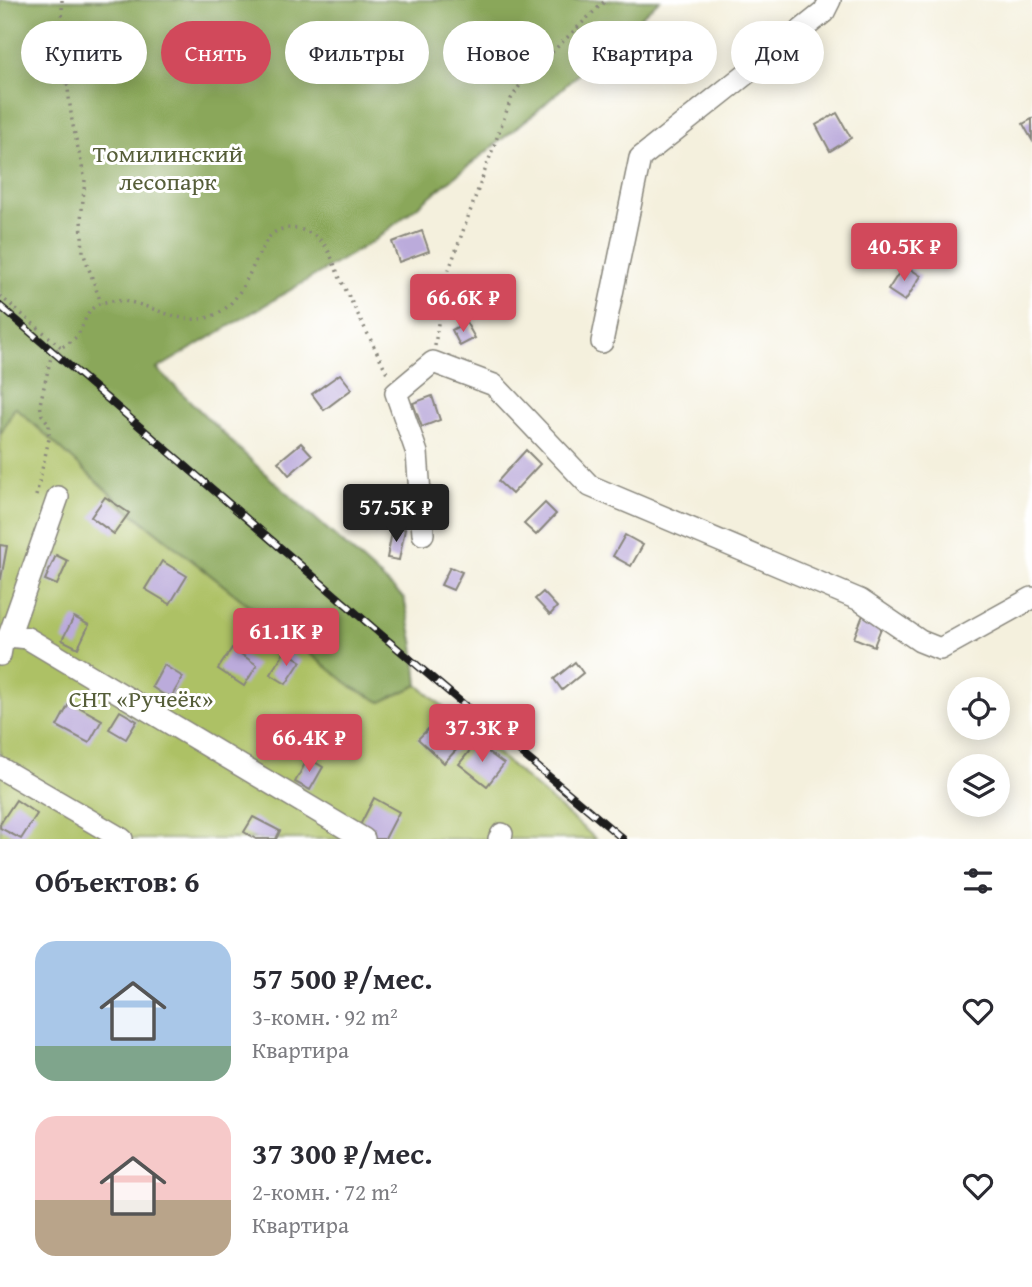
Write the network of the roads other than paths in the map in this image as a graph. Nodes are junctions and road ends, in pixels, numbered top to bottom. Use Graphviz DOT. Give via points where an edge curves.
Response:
graph roads {
  1 [pos="830,0"];
  2 [pos="602,342"];
  3 [pos="58,497"];
  4 [pos="423,534"];
  5 [pos="1032,598"];
  6 [pos="3,644"];
  7 [pos="0,768"];
  8 [pos="122,839"];
  9 [pos="364,839"];
  1 -- 2 [label="street" via="824,12 640,158"];
  3 -- 6 [label="street"];
  4 -- 5 [label="street" via="417,453 396,393 433,362 494,385 590,486 860,600 920,641 940,649"];
  6 -- 9 [label="street" via="27,638"];
  7 -- 8 [label="street"];
}
